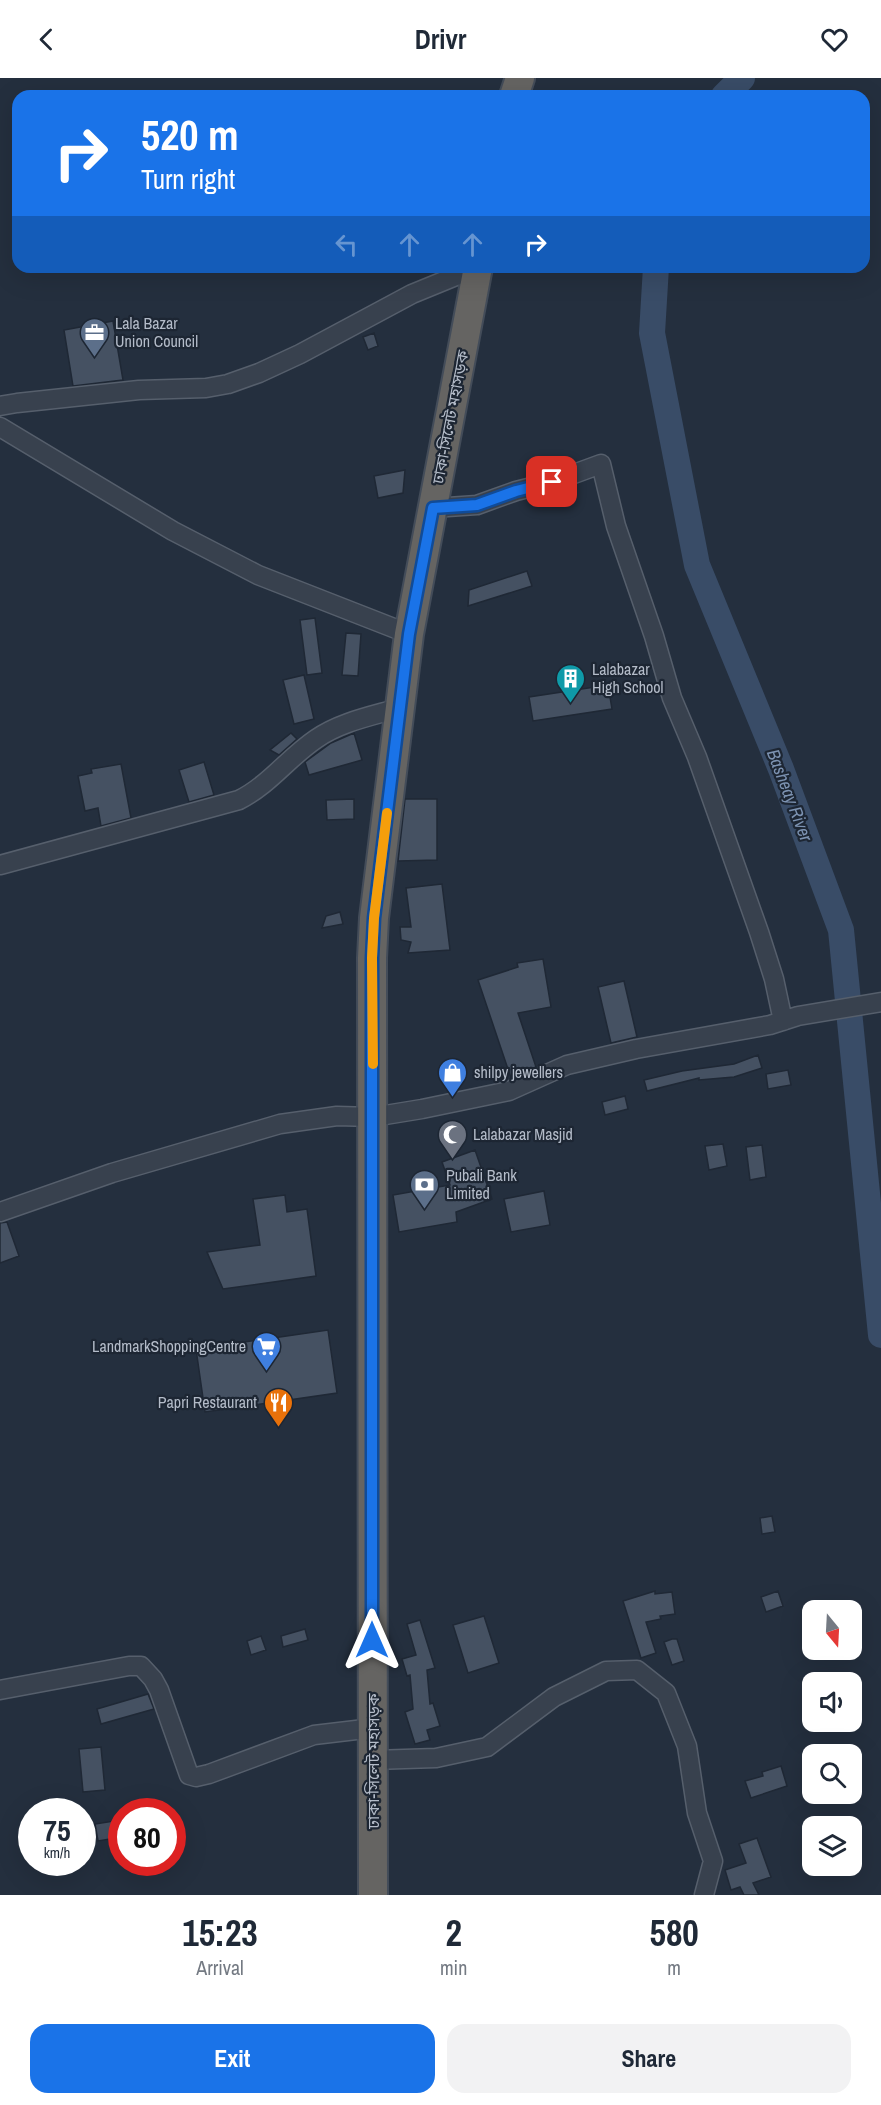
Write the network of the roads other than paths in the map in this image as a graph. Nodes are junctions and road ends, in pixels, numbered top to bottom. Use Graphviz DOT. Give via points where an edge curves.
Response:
graph roads {
  1 [pos="463,273"];
  2 [pos="477,273"];
  3 [pos="0,406"];
  4 [pos="0,427"];
  5 [pos="433,508"];
  6 [pos="409,634"];
  7 [pos="399,708"];
  8 [pos="0,865"];
  9 [pos="881,1002"];
  10 [pos="791,1018"];
  11 [pos="373,1117"];
  12 [pos="0,1212"];
  13 [pos="0,1689"];
  14 [pos="372,1728"];
  15 [pos="373,1760"];
  16 [pos="373,1895"];
  17 [pos="704,1895"];
  1 -- 3 [label="street" via="412,294 300,354 228,384"];
  2 -- 5 [label="highway, ঢাকা-সিলেট মহাসড়ক"];
  4 -- 6 [label="street" via="172,531 258,575"];
  5 -- 6 [label="highway, ঢাকা-সিলেট মহাসড়ক"];
  5 -- 10 [label="street" via="477,505 601,464 616,526 672,698"];
  6 -- 7 [label="highway, ঢাকা-সিলেট মহাসড়ক"];
  7 -- 8 [label="street" via="350,722 318,737 257,791 239,800"];
  7 -- 11 [label="highway, ঢাকা-সিলেট মহাসড়ক" via="374,918"];
  9 -- 10 [label="street"];
  10 -- 11 [label="street" via="567,1065 509,1091"];
  11 -- 12 [label="street" via="337,1116 280,1124 123,1169"];
  11 -- 14 [label="highway, ঢাকা-সিলেট মহাসড়ক"];
  13 -- 14 [label="street" via="141,1666 153,1679 189,1775 196,1777 314,1735"];
  14 -- 15 [label="highway, ঢাকা-সিলেট মহাসড়ক"];
  15 -- 16 [label="highway, ঢাকা-সিলেট মহাসড়ক"];
  15 -- 17 [label="street" via="436,1758 487,1747 554,1697 606,1671 637,1670 666,1693 687,1746 697,1813 713,1861"];
}
